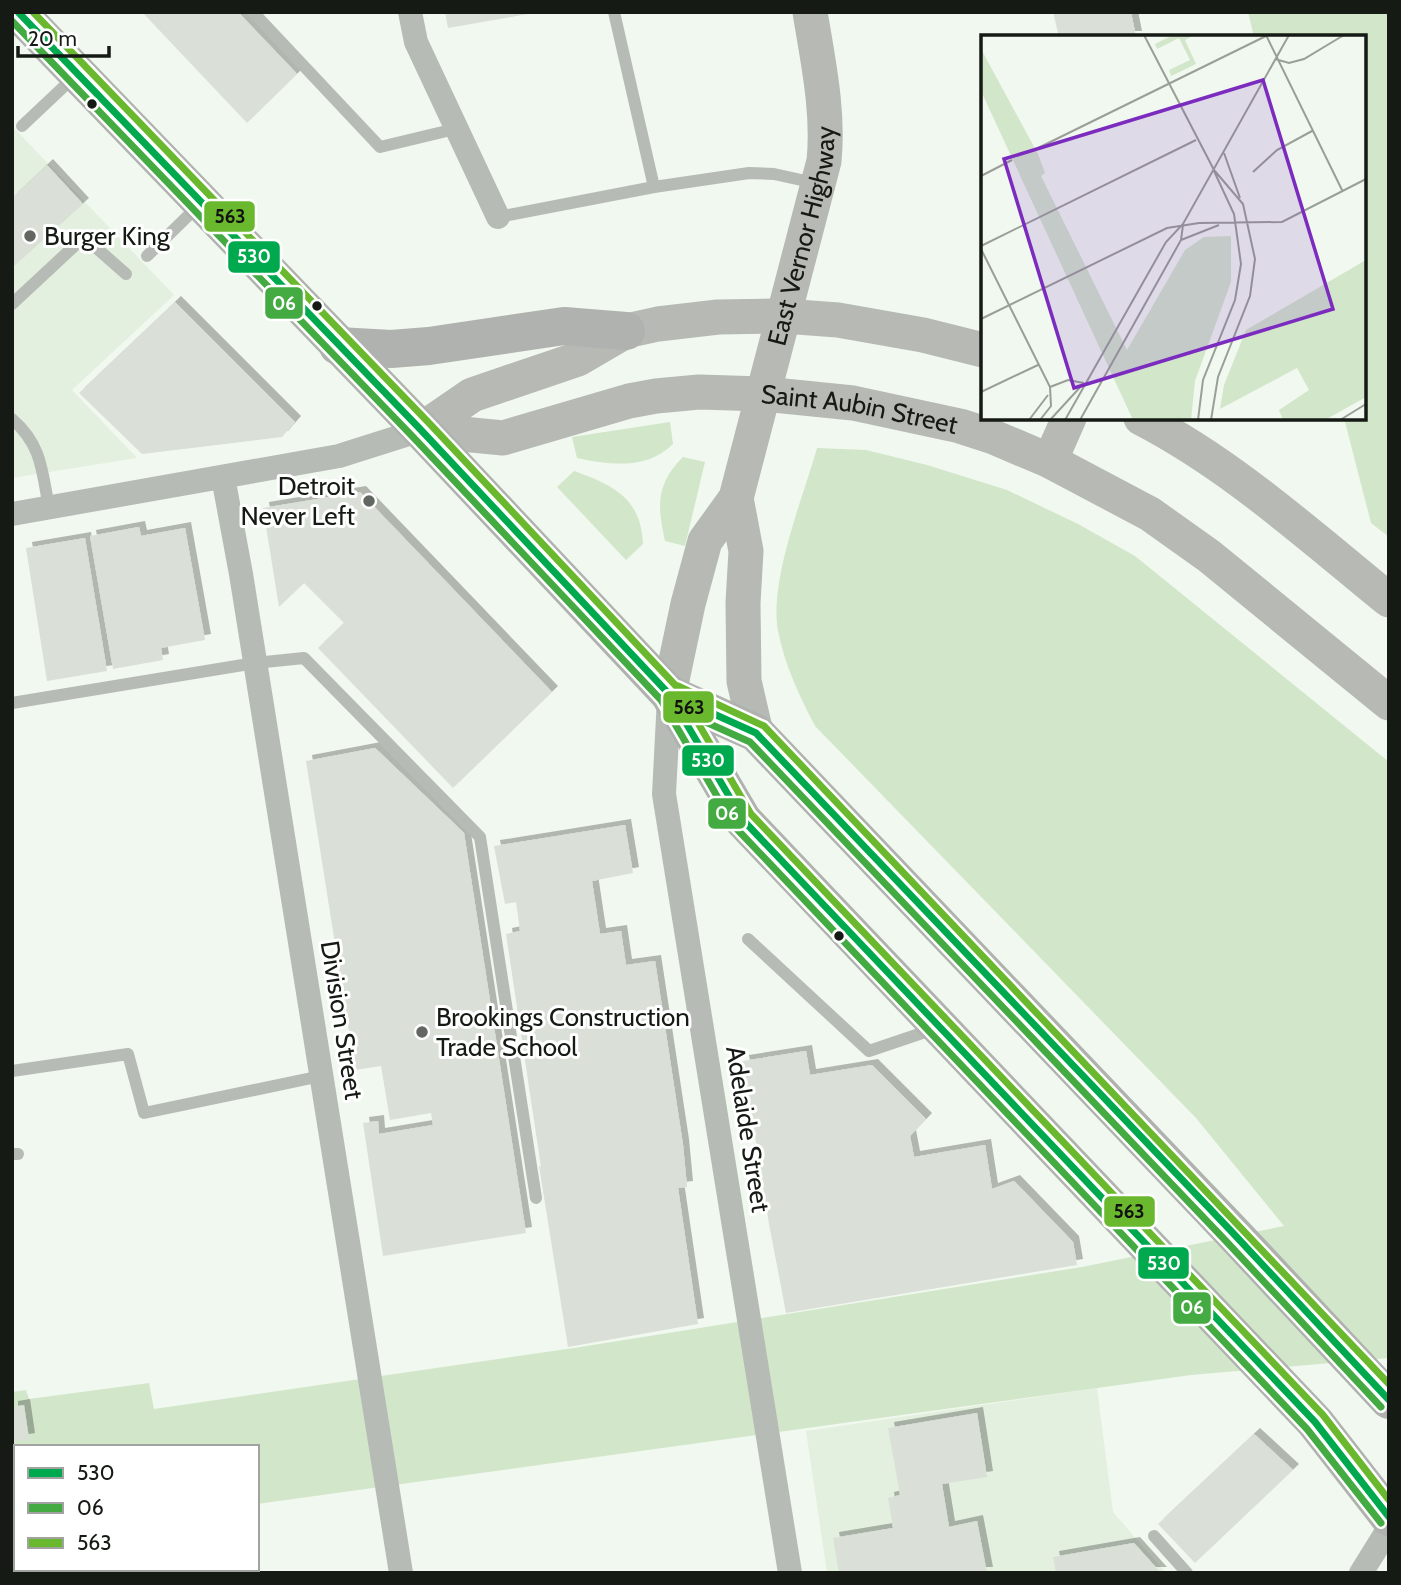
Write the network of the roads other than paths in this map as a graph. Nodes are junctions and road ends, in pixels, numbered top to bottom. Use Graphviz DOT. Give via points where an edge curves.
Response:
graph roads {
  1 [pos="18,12"];
  2 [pos="253,12"];
  3 [pos="410,12"];
  4 [pos="614,12"];
  5 [pos="810,12"];
  6 [pos="77,74"];
  7 [pos="22,126"];
  8 [pos="455,129"];
  9 [pos="816,183"];
  10 [pos="654,187"];
  11 [pos="201,204"];
  12 [pos="498,217"];
  13 [pos="147,256"];
  14 [pos="126,274"];
  15 [pos="12,304"];
  16 [pos="783,316"];
  17 [pos="626,331"];
  18 [pos="338,346"];
  19 [pos="981,351"];
  20 [pos="764,394"];
  21 [pos="12,419"];
  22 [pos="1068,420"];
  23 [pos="1145,420"];
  24 [pos="421,430"];
  25 [pos="1050,461"];
  26 [pos="223,477"];
  27 [pos="736,498"];
  28 [pos="49,508"];
  29 [pos="12,514"];
  30 [pos="1389,600"];
  31 [pos="255,663"];
  32 [pos="669,694"];
  33 [pos="12,703"];
  34 [pos="1389,703"];
  35 [pos="756,733"];
  36 [pos="748,939"];
  37 [pos="939,1027"];
  38 [pos="12,1071"];
  39 [pos="321,1076"];
  40 [pos="536,1198"];
  41 [pos="1389,1400"];
  42 [pos="1389,1517"];
  43 [pos="1389,1528"];
  44 [pos="1154,1536"];
  45 [pos="401,1573"];
  46 [pos="790,1573"];
  47 [pos="1187,1573"];
  48 [pos="1361,1573"];
  1 -- 6 [label="main road"];
  2 -- 8 [label="lane" via="380,147"];
  3 -- 8 [label="street" via="416,42"];
  4 -- 10 [label="lane"];
  5 -- 9 [label="main road, East Vernor Highway" via="826,136"];
  6 -- 7 [label="lane"];
  6 -- 11 [label="main road"];
  8 -- 12 [label="street"];
  9 -- 10 [label="lane" via="749,173"];
  9 -- 16 [label="main road, East Vernor Highway"];
  10 -- 12 [label="lane"];
  11 -- 13 [label="lane"];
  11 -- 18 [label="main road"];
  14 -- 15 [label="lane" via="84,237"];
  16 -- 17 [label="main road, Saint Aubin Street" via="718,317"];
  16 -- 19 [label="main road, Saint Aubin Street" via="888,328"];
  16 -- 20 [label="main road, East Vernor Highway"];
  17 -- 18 [label="main road" via="564,326 429,346"];
  17 -- 24 [label="main road, Saint Aubin Street" via="578,359 472,395"];
  18 -- 24 [label="main road"];
  20 -- 24 [label="main road, Saint Aubin Street" via="656,396 503,438"];
  20 -- 25 [label="main road, Saint Aubin Street" via="853,403 923,417 991,436"];
  20 -- 27 [label="main road, East Vernor Highway"];
  21 -- 28 [label="lane" via="34,442"];
  22 -- 25 [label="main road"];
  23 -- 30 [label="main road" via="1244,484"];
  24 -- 26 [label="street, Saint Aubin Street" via="339,456"];
  24 -- 32 [label="main road"];
  25 -- 34 [label="main road, Saint Aubin Street" via="1183,537"];
  26 -- 28 [label="street, Saint Aubin Street"];
  26 -- 31 [label="street, Division Street"];
  27 -- 32 [label="main road, East Vernor Highway" via="705,541"];
  27 -- 35 [label="main road, East Vernor Highway" via="746,551 744,681"];
  28 -- 29 [label="street, Saint Aubin Street"];
  31 -- 33 [label="lane"];
  31 -- 39 [label="street, Division Street"];
  31 -- 40 [label="lane" via="304,658 480,837"];
  32 -- 35 [label="main road"];
  32 -- 37 [label="main road" via="743,820"];
  32 -- 46 [label="street, Adelaide Street" via="664,794"];
  35 -- 41 [label="main road"];
  36 -- 37 [label="lane" via="869,1051"];
  37 -- 42 [label="main road" via="1315,1422"];
  38 -- 39 [label="lane" via="128,1054 144,1112"];
  39 -- 45 [label="street, Division Street"];
  43 -- 48 [label="street"];
  44 -- 47 [label="lane"];
}
